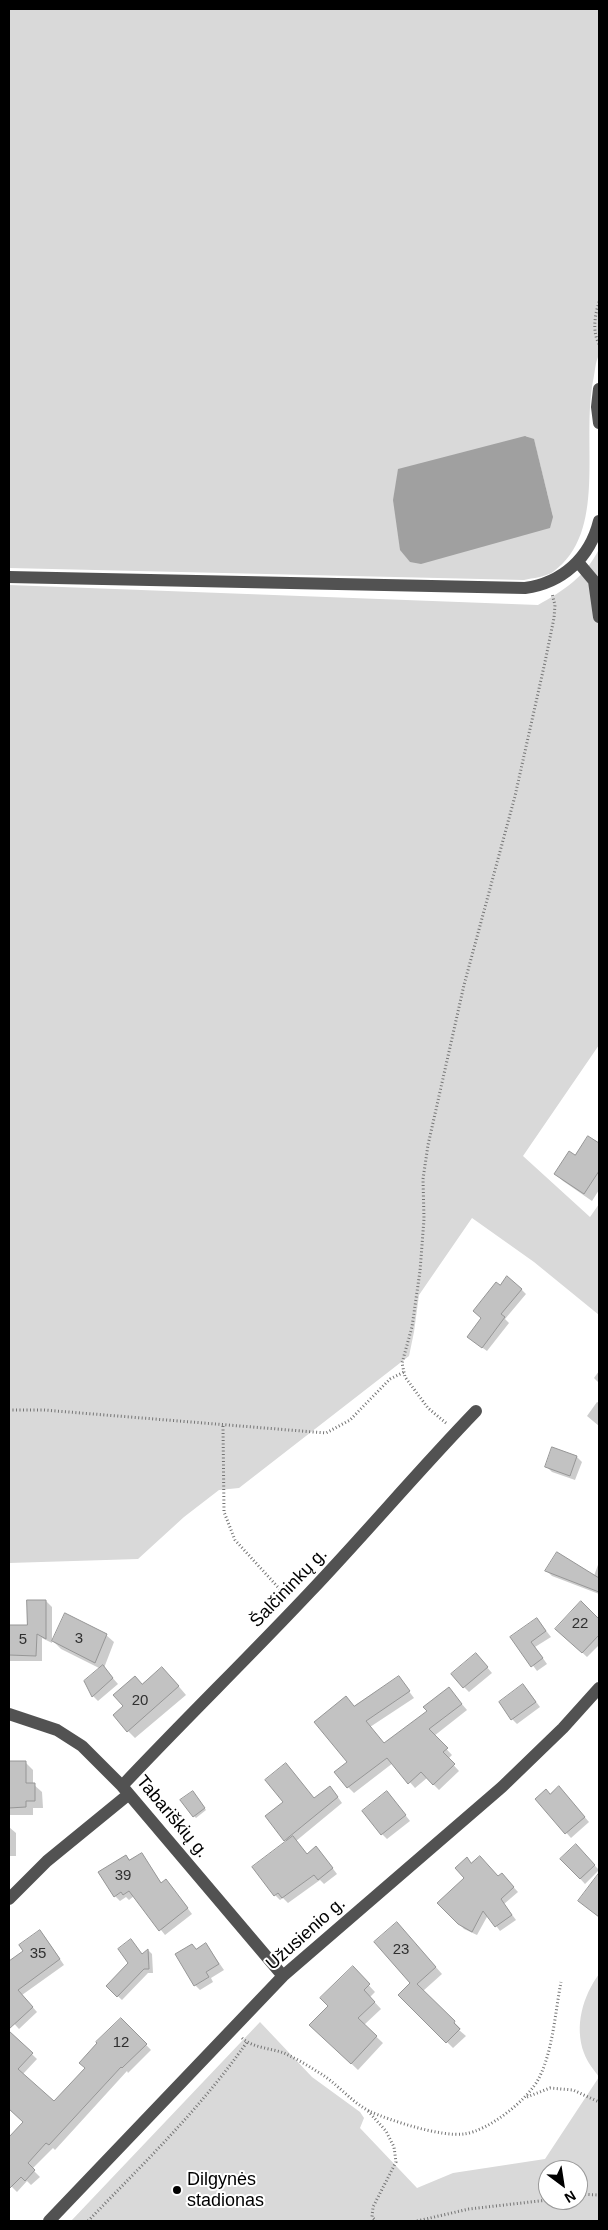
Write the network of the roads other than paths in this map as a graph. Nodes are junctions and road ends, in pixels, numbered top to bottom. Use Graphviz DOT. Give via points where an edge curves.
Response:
graph roads {
  1 [pos="599,389"];
  2 [pos="599,423"];
  3 [pos="599,521"];
  4 [pos="578,562"];
  5 [pos="9,577"];
  6 [pos="599,617"];
  7 [pos="476,1411"];
  8 [pos="599,1688"];
  9 [pos="9,1714"];
  10 [pos="126,1790"];
  11 [pos="9,1899"];
  12 [pos="284,1976"];
  13 [pos="48,2221"];
  1 -- 2 [label="street"];
  3 -- 4 [label="street"];
  4 -- 5 [label="street" via="550,583 525,588"];
  4 -- 6 [label="street" via="594,581"];
  7 -- 10 [label="street, Šalčininkų g." via="296,1607 188,1716"];
  8 -- 12 [label="street, Užusienio g." via="502,1787"];
  9 -- 10 [label="street, Tabariškių g." via="36,1721 82,1746"];
  10 -- 11 [label="street, Šalčininkų g."];
  10 -- 12 [label="street, Tabariškių g."];
  12 -- 13 [label="street, Užusienio g."];
}
